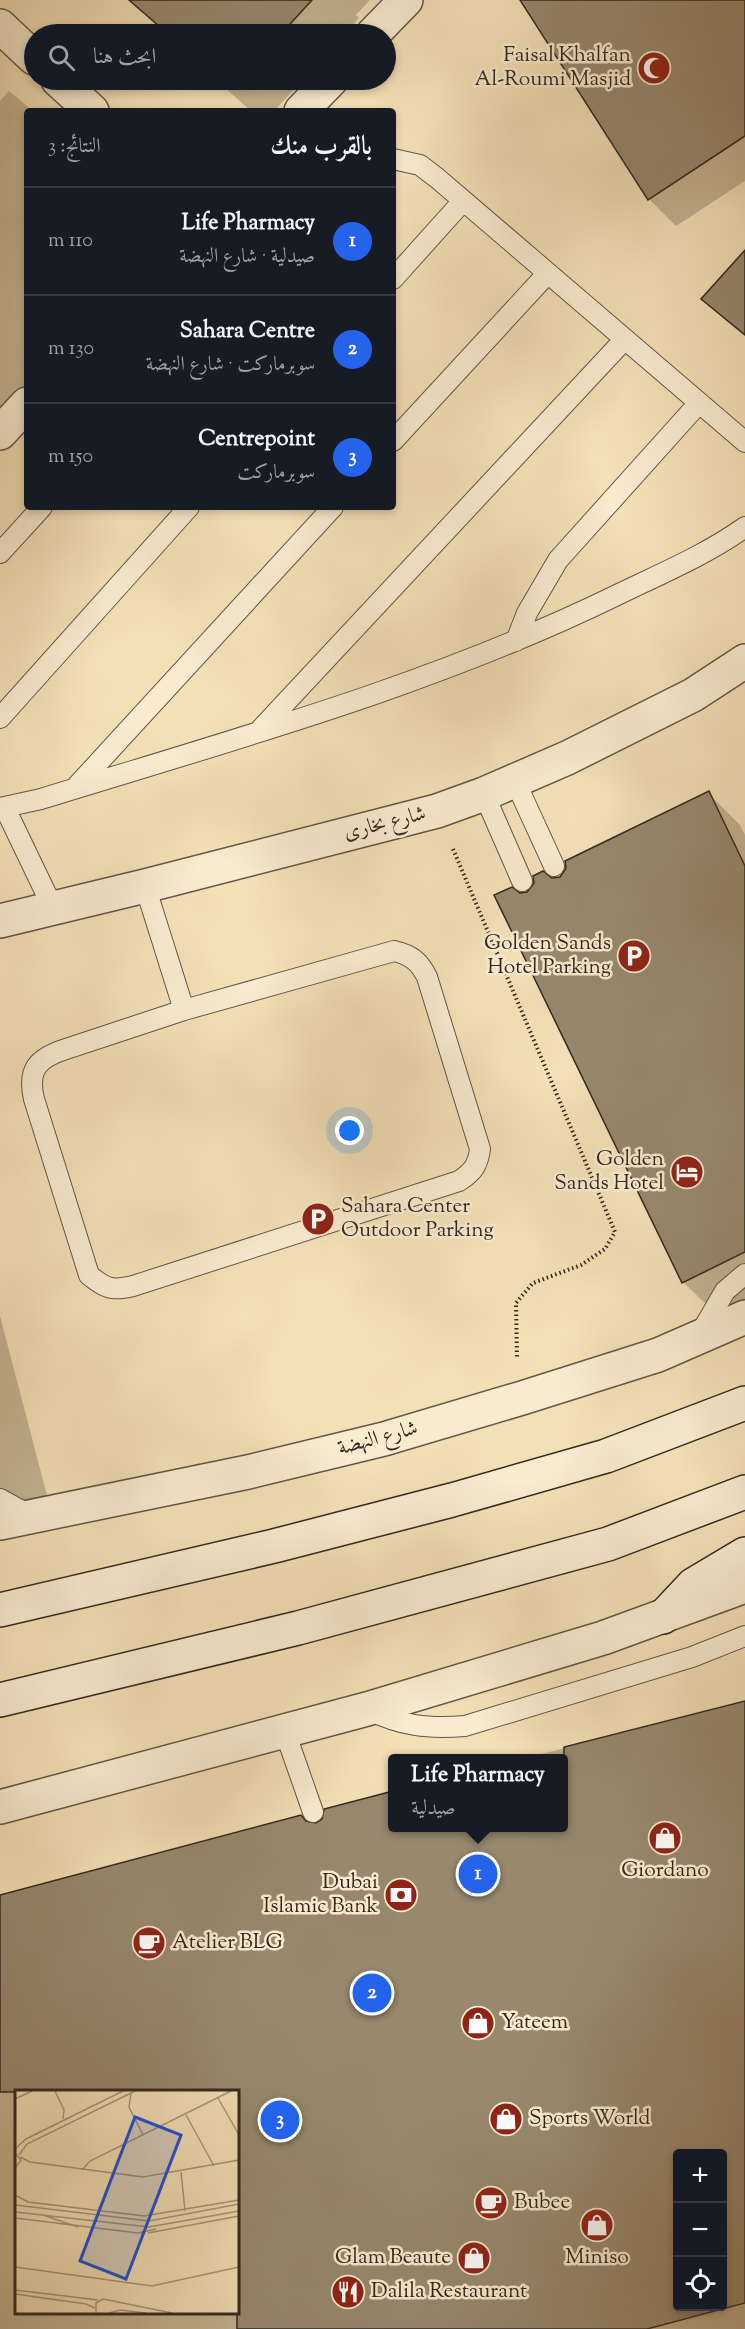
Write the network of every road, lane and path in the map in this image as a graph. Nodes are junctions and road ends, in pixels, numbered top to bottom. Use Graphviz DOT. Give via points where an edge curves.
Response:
graph roads {
  1 [pos="406,0"];
  2 [pos="383,24"];
  3 [pos="0,26"];
  4 [pos="24,49"];
  5 [pos="69,90"];
  6 [pos="321,90"];
  7 [pos="89,108"];
  8 [pos="304,108"];
  9 [pos="396,160"];
  10 [pos="463,201"];
  11 [pos="548,273"];
  12 [pos="396,276"];
  13 [pos="625,339"];
  14 [pos="699,403"];
  15 [pos="24,407"];
  16 [pos="0,433"];
  17 [pos="396,438"];
  18 [pos="745,442"];
  19 [pos="39,510"];
  20 [pos="186,510"];
  21 [pos="330,510"];
  22 [pos="745,527"];
  23 [pos="0,553"];
  24 [pos="516,641"];
  25 [pos="745,661"];
  26 [pos="0,718"];
  27 [pos="259,732"];
  28 [pos="515,781"];
  29 [pos="73,789"];
  30 [pos="484,794"];
  31 [pos="2,808"];
  32 [pos="437,811"];
  33 [pos="554,866"];
  34 [pos="522,881"];
  35 [pos="145,886"];
  36 [pos="53,908"];
  37 [pos="0,921"];
  38 [pos="184,1010"];
  39 [pos="745,1274"];
  40 [pos="745,1317"];
  41 [pos="698,1338"];
  42 [pos="517,1366"];
  43 [pos="745,1403"];
  44 [pos="745,1492"];
  45 [pos="0,1499"];
  46 [pos="15,1520"];
  47 [pos="745,1554"];
  48 [pos="745,1586"];
  49 [pos="0,1610"];
  50 [pos="663,1617"];
  51 [pos="745,1636"];
  52 [pos="0,1700"];
  53 [pos="367,1709"];
  54 [pos="285,1732"];
  55 [pos="0,1807"];
  56 [pos="313,1812"];
  1 -- 2 [label="street"];
  3 -- 4 [label="street"];
  5 -- 7 [label="street"];
  6 -- 8 [label="street"];
  9 -- 10 [label="lane" via="420,165"];
  10 -- 11 [label="lane"];
  10 -- 12 [label="lane"];
  11 -- 13 [label="lane"];
  11 -- 17 [label="lane"];
  13 -- 14 [label="lane"];
  13 -- 27 [label="lane"];
  14 -- 18 [label="lane"];
  14 -- 24 [label="lane" via="558,560 527,613"];
  15 -- 16 [label="street"];
  19 -- 23 [label="lane"];
  20 -- 26 [label="lane"];
  21 -- 29 [label="lane"];
  22 -- 24 [label="lane" via="683,562"];
  24 -- 27 [label="lane"];
  25 -- 28 [label="street, شارع بخارى" via="693,694"];
  27 -- 29 [label="lane"];
  28 -- 30 [label="street, شارع بخارى"];
  28 -- 33 [label="lane"];
  29 -- 31 [label="lane"];
  30 -- 32 [label="street, شارع بخارى"];
  30 -- 34 [label="lane"];
  31 -- 36 [label="lane"];
  32 -- 35 [label="street, شارع بخارى"];
  32 -- 42 [label="path" via="615,1232 605,1249 581,1265 533,1283 516,1303"];
  35 -- 36 [label="street, شارع بخارى"];
  35 -- 38 [label="lane"];
  36 -- 37 [label="street, شارع بخارى"];
  38 -- 38 [label="lane" via="48,1055 35,1067 30,1083 89,1275 102,1286 117,1290 133,1286 459,1181 471,1174 478,1162 480,1149 427,977 408,954 379,954"];
  39 -- 41 [label="lane" via="725,1291"];
  40 -- 41 [label="street, شارع النهضة"];
  41 -- 46 [label="street, شارع النهضة" via="658,1355 384,1439 248,1472"];
  43 -- 49 [label="street" via="606,1456 452,1500"];
  44 -- 52 [label="street" via="608,1544 298,1628"];
  45 -- 46 [label="lane"];
  47 -- 50 [label="street" via="693,1585"];
  48 -- 50 [label="street"];
  50 -- 53 [label="street"];
  51 -- 53 [label="lane" via="692,1657 465,1726 415,1726"];
  53 -- 54 [label="street"];
  54 -- 55 [label="street"];
  54 -- 56 [label="lane"];
}
